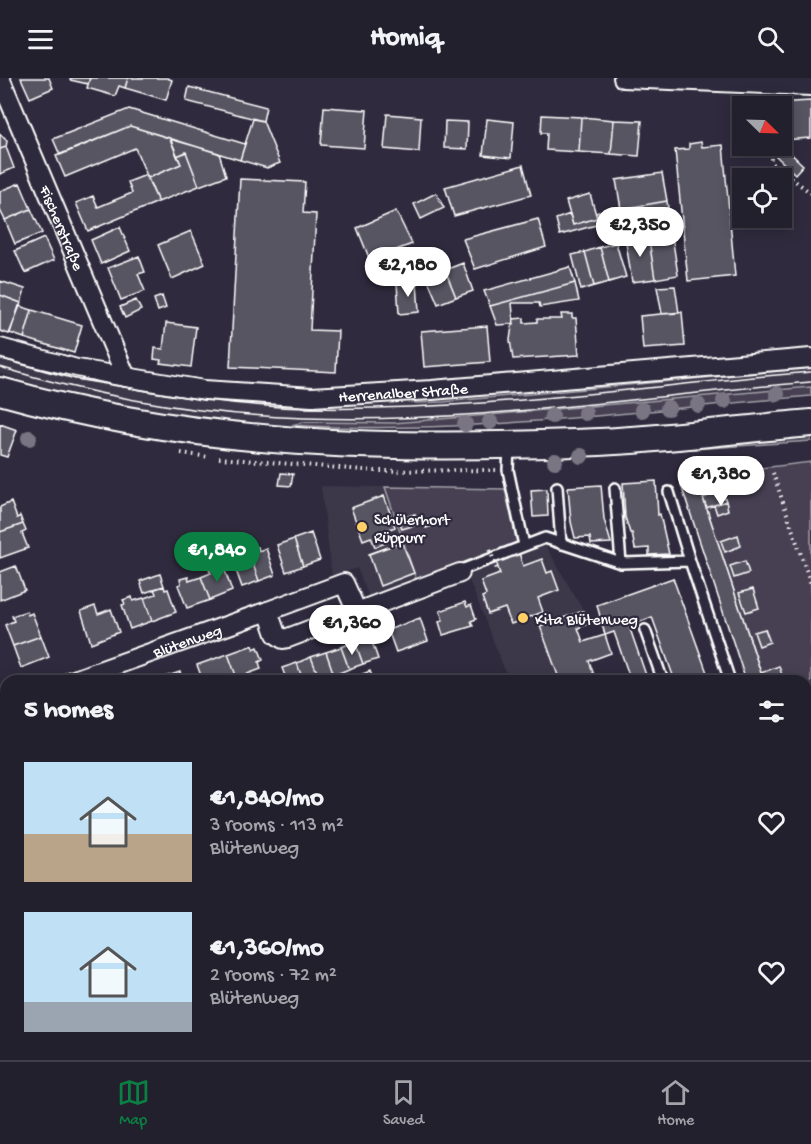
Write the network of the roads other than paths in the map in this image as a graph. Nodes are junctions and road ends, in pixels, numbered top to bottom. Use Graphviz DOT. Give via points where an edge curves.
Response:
graph roads {
  1 [pos="0,78"];
  2 [pos="623,78"];
  3 [pos="811,86"];
  4 [pos="0,348"];
  5 [pos="811,358"];
  6 [pos="126,377"];
  7 [pos="0,391"];
  8 [pos="811,408"];
  9 [pos="811,423"];
  10 [pos="500,444"];
  11 [pos="557,488"];
  12 [pos="615,488"];
  13 [pos="669,492"];
  14 [pos="561,544"];
  15 [pos="524,545"];
  16 [pos="690,561"];
  17 [pos="621,563"];
  18 [pos="460,573"];
  19 [pos="268,611"];
  20 [pos="357,612"];
  21 [pos="645,630"];
  22 [pos="88,675"];
  23 [pos="661,675"];
  24 [pos="728,675"];
  1 -- 6 [label="street, Fischerstraße"];
  2 -- 3 [label="street"];
  4 -- 6 [label="street, Herrenalber Straße" via="77,369"];
  5 -- 6 [label="street, Herrenalber Straße" via="312,397 204,390"];
  7 -- 10 [label="main road" via="63,409 204,434 372,446"];
  8 -- 10 [label="main road" via="593,427"];
  9 -- 10 [label="main road" via="600,442"];
  10 -- 15 [label="lane"];
  11 -- 14 [label="lane"];
  12 -- 17 [label="lane"];
  13 -- 16 [label="lane"];
  14 -- 15 [label="lane" via="544,538"];
  14 -- 17 [label="lane"];
  15 -- 18 [label="lane"];
  16 -- 17 [label="lane"];
  16 -- 24 [label="lane"];
  18 -- 20 [label="street"];
  19 -- 20 [label="street" via="276,634 283,639"];
  19 -- 20 [label="street, Blütenweg" via="344,583"];
  19 -- 22 [label="street, Blütenweg"];
  21 -- 23 [label="lane"];
}
